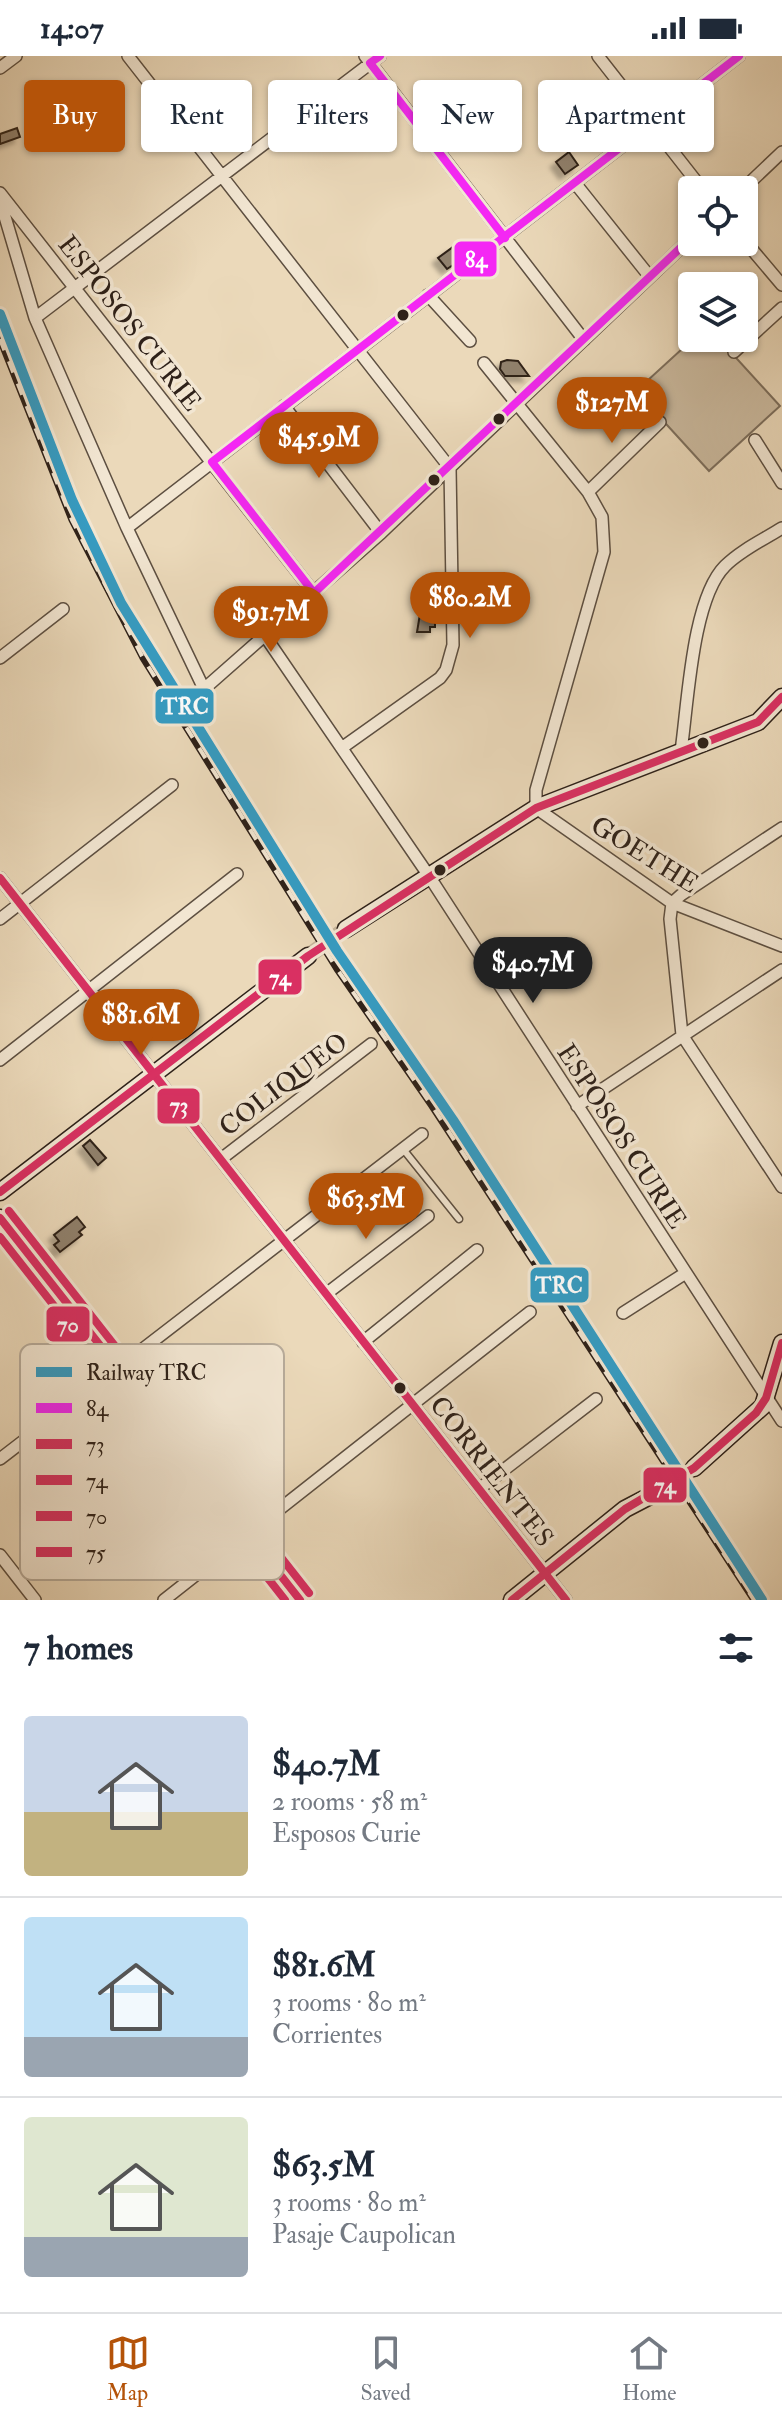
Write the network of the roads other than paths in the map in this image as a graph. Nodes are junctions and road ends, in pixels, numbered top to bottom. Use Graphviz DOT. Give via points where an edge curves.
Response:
graph roads {
  1 [pos="16,56"];
  2 [pos="128,56"];
  3 [pos="598,56"];
  4 [pos="739,56"];
  5 [pos="372,58"];
  6 [pos="0,68"];
  7 [pos="617,80"];
  8 [pos="708,80"];
  9 [pos="615,152"];
  10 [pos="673,152"];
  11 [pos="782,152"];
  12 [pos="222,176"];
  13 [pos="692,176"];
  14 [pos="757,176"];
  15 [pos="575,183"];
  16 [pos="0,193"];
  17 [pos="0,200"];
  18 [pos="505,238"];
  19 [pos="678,250"];
  20 [pos="758,256"];
  21 [pos="650,277"];
  22 [pos="782,285"];
  23 [pos="75,288"];
  24 [pos="428,295"];
  25 [pos="782,308"];
  26 [pos="35,318"];
  27 [pos="758,330"];
  28 [pos="584,340"];
  29 [pos="470,341"];
  30 [pos="358,350"];
  31 [pos="484,363"];
  32 [pos="516,405"];
  33 [pos="284,406"];
  34 [pos="660,422"];
  35 [pos="755,440"];
  36 [pos="212,462"];
  37 [pos="450,468"];
  38 [pos="782,483"];
  39 [pos="588,492"];
  40 [pos="127,528"];
  41 [pos="782,528"];
  42 [pos="381,533"];
  43 [pos="314,593"];
  44 [pos="63,609"];
  45 [pos="265,636"];
  46 [pos="0,658"];
  47 [pos="782,697"];
  48 [pos="343,747"];
  49 [pos="681,751"];
  50 [pos="172,785"];
  51 [pos="536,808"];
  52 [pos="782,828"];
  53 [pos="237,874"];
  54 [pos="429,876"];
  55 [pos="0,878"];
  56 [pos="20,903"];
  57 [pos="672,903"];
  58 [pos="0,919"];
  59 [pos="346,929"];
  60 [pos="782,946"];
  61 [pos="308,956"];
  62 [pos="782,970"];
  63 [pos="88,991"];
  64 [pos="682,1035"];
  65 [pos="371,1044"];
  66 [pos="0,1060"];
  67 [pos="153,1073"];
  68 [pos="577,1106"];
  69 [pos="422,1134"];
  70 [pos="403,1149"];
  71 [pos="221,1159"];
  72 [pos="782,1187"];
  73 [pos="0,1192"];
  74 [pos="428,1216"];
  75 [pos="0,1218"];
  76 [pos="459,1219"];
  77 [pos="284,1240"];
  78 [pos="477,1250"];
  79 [pos="684,1274"];
  80 [pos="326,1294"];
  81 [pos="530,1312"];
  82 [pos="623,1313"];
  83 [pos="363,1342"];
  84 [pos="782,1343"];
  85 [pos="98,1344"];
  86 [pos="149,1344"];
  87 [pos="766,1398"];
  88 [pos="596,1399"];
  89 [pos="413,1406"];
  90 [pos="782,1421"];
  91 [pos="20,1444"];
  92 [pos="0,1459"];
  93 [pos="694,1468"];
  94 [pos="671,1485"];
  95 [pos="479,1489"];
  96 [pos="284,1507"];
  97 [pos="0,1555"];
  98 [pos="545,1574"];
  99 [pos="190,1580"];
  100 [pos="284,1580"];
  101 [pos="35,1600"];
  102 [pos="164,1600"];
  103 [pos="300,1600"];
  104 [pos="512,1600"];
  105 [pos="566,1600"];
  1 -- 6 [label="street"];
  2 -- 12 [label="street"];
  3 -- 7 [label="street"];
  4 -- 8 [label="street"];
  5 -- 12 [label="street"];
  5 -- 18 [label="street"];
  9 -- 15 [label="street"];
  10 -- 13 [label="street"];
  11 -- 14 [label="street"];
  12 -- 23 [label="street"];
  12 -- 30 [label="street"];
  15 -- 18 [label="street"];
  15 -- 21 [label="street"];
  16 -- 23 [label="street, ESPOSOS CURIE"];
  17 -- 26 [label="street"];
  18 -- 24 [label="street"];
  18 -- 28 [label="street"];
  19 -- 21 [label="street"];
  20 -- 22 [label="street"];
  21 -- 28 [label="street"];
  23 -- 26 [label="street"];
  23 -- 36 [label="street, ESPOSOS CURIE"];
  24 -- 29 [label="street"];
  24 -- 30 [label="street"];
  25 -- 27 [label="street"];
  26 -- 40 [label="street"];
  28 -- 32 [label="street"];
  30 -- 33 [label="street"];
  30 -- 37 [label="street"];
  31 -- 32 [label="street"];
  32 -- 37 [label="street"];
  32 -- 39 [label="street"];
  33 -- 36 [label="street"];
  33 -- 42 [label="street"];
  34 -- 39 [label="street"];
  35 -- 38 [label="street"];
  36 -- 40 [label="street"];
  36 -- 43 [label="street, ESPOSOS CURIE"];
  37 -- 42 [label="street"];
  37 -- 48 [label="street" via="453,645 446,670"];
  39 -- 51 [label="street" via="602,517 604,552 536,790"];
  40 -- 45 [label="street" via="204,689"];
  41 -- 49 [label="street" via="737,556 711,583 702,607"];
  42 -- 43 [label="street"];
  43 -- 45 [label="street"];
  44 -- 46 [label="street"];
  45 -- 48 [label="street, ESPOSOS CURIE"];
  47 -- 49 [label="main road" via="758,722"];
  48 -- 54 [label="street, ESPOSOS CURIE"];
  49 -- 51 [label="main road"];
  50 -- 56 [label="street"];
  51 -- 54 [label="main road"];
  51 -- 57 [label="street, GOETHE"];
  52 -- 57 [label="street"];
  53 -- 63 [label="street"];
  54 -- 59 [label="main road"];
  54 -- 68 [label="street, ESPOSOS CURIE"];
  55 -- 56 [label="street, CORRIENTES"];
  56 -- 58 [label="street"];
  56 -- 63 [label="street, CORRIENTES"];
  57 -- 60 [label="street, GOETHE"];
  57 -- 64 [label="street"];
  61 -- 67 [label="main road"];
  62 -- 64 [label="street"];
  63 -- 66 [label="street"];
  63 -- 67 [label="street, CORRIENTES"];
  64 -- 68 [label="street"];
  64 -- 72 [label="street"];
  65 -- 71 [label="street, COLIQUEO"];
  67 -- 71 [label="street, CORRIENTES"];
  67 -- 73 [label="main road"];
  68 -- 79 [label="street, ESPOSOS CURIE"];
  69 -- 70 [label="street"];
  70 -- 76 [label="lane"];
  70 -- 77 [label="street"];
  71 -- 77 [label="street, CORRIENTES"];
  74 -- 80 [label="street"];
  75 -- 85 [label="main road"];
  77 -- 80 [label="street, CORRIENTES"];
  77 -- 86 [label="street"];
  78 -- 83 [label="street"];
  79 -- 82 [label="street"];
  79 -- 87 [label="street, ESPOSOS CURIE"];
  80 -- 83 [label="street, CORRIENTES"];
  81 -- 89 [label="street"];
  83 -- 89 [label="street, CORRIENTES"];
  84 -- 87 [label="main road"];
  87 -- 90 [label="street, ESPOSOS CURIE"];
  87 -- 93 [label="main road"];
  88 -- 95 [label="street"];
  89 -- 95 [label="street, CORRIENTES"];
  89 -- 96 [label="street"];
  91 -- 92 [label="street"];
  94 -- 98 [label="main road" via="625,1509"];
  95 -- 98 [label="street, CORRIENTES"];
  97 -- 101 [label="street"];
  98 -- 104 [label="main road"];
  98 -- 105 [label="street, CORRIENTES"];
  99 -- 102 [label="street"];
  100 -- 103 [label="main road"];
}
